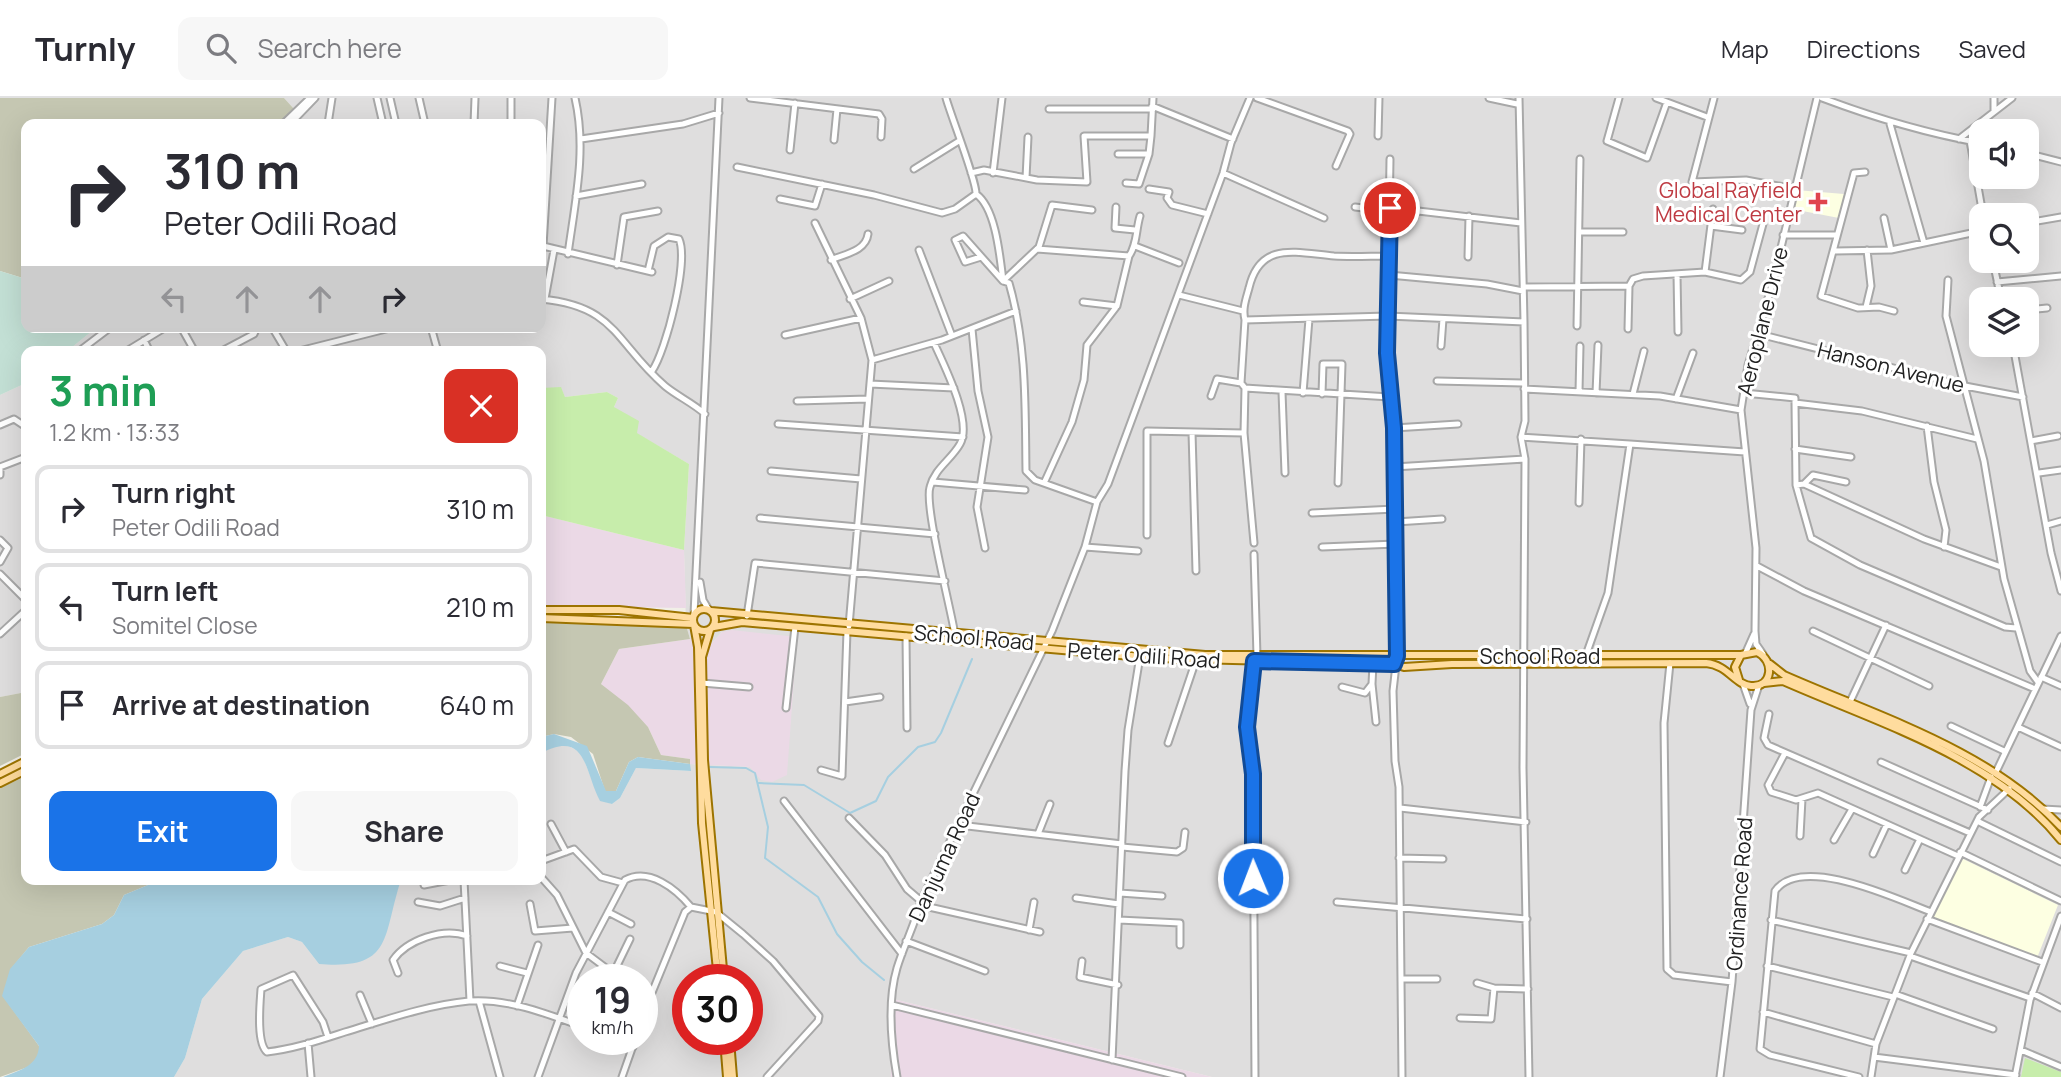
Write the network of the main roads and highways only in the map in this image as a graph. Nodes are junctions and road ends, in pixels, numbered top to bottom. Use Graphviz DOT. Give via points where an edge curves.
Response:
graph roads {
  1 [pos="546,610"];
  2 [pos="710,611"];
  3 [pos="546,618"];
  4 [pos="694,620"];
  5 [pos="712,629"];
  6 [pos="848,629"];
  7 [pos="1044,645"];
  8 [pos="1743,654"];
  9 [pos="1255,659"];
  10 [pos="1525,660"];
  11 [pos="1769,663"];
  12 [pos="1741,682"];
  13 [pos="1761,685"];
  14 [pos="21,764"];
  15 [pos="21,772"];
  16 [pos="0,774"];
  17 [pos="1993,774"];
  18 [pos="0,782"];
  19 [pos="2061,828"];
  20 [pos="2061,840"];
  21 [pos="713,911"];
  22 [pos="717,964"];
  23 [pos="721,964"];
  24 [pos="725,1055"];
  25 [pos="731,1055"];
  26 [pos="727,1077"];
  27 [pos="733,1077"];
  1 -- 4 [label="main road" via="620,610"];
  2 -- 4 [label="main road" via="701,609"];
  2 -- 5 [label="main road" via="715,619"];
  2 -- 6 [label="main road, School Road"];
  3 -- 4 [label="main road"];
  4 -- 5 [label="main road" via="702,632"];
  4 -- 21 [label="main road" via="701,803"];
  5 -- 6 [label="main road, Peter Odili Road" via="733,622"];
  5 -- 21 [label="main road" via="703,653 702,683"];
  6 -- 7 [label="main road, Peter Odili Road"];
  6 -- 7 [label="main road, School Road"];
  7 -- 9 [label="main road, School Road"];
  7 -- 9 [label="main road, Peter Odili Road" via="1196,660"];
  8 -- 10 [label="main road, School Road"];
  8 -- 11 [label="main road" via="1763,654"];
  8 -- 12 [label="main road" via="1735,667"];
  9 -- 10 [label="main road, School Road" via="1397,656"];
  9 -- 10 [label="main road, Peter Odili Road" via="1422,667"];
  10 -- 12 [label="main road, Peter Odili Road" via="1718,664"];
  11 -- 13 [label="main road" via="1770,672"];
  11 -- 17 [label="main road" via="1783,675 1954,750"];
  12 -- 13 [label="main road"];
  13 -- 17 [label="main road" via="1783,681"];
  14 -- 16 [label="main road"];
  15 -- 18 [label="main road"];
  17 -- 19 [label="main road" via="2043,809"];
  17 -- 20 [label="main road"];
  21 -- 22 [label="main road"];
  21 -- 23 [label="main road"];
  24 -- 26 [label="main road"];
  25 -- 27 [label="main road"];
}
